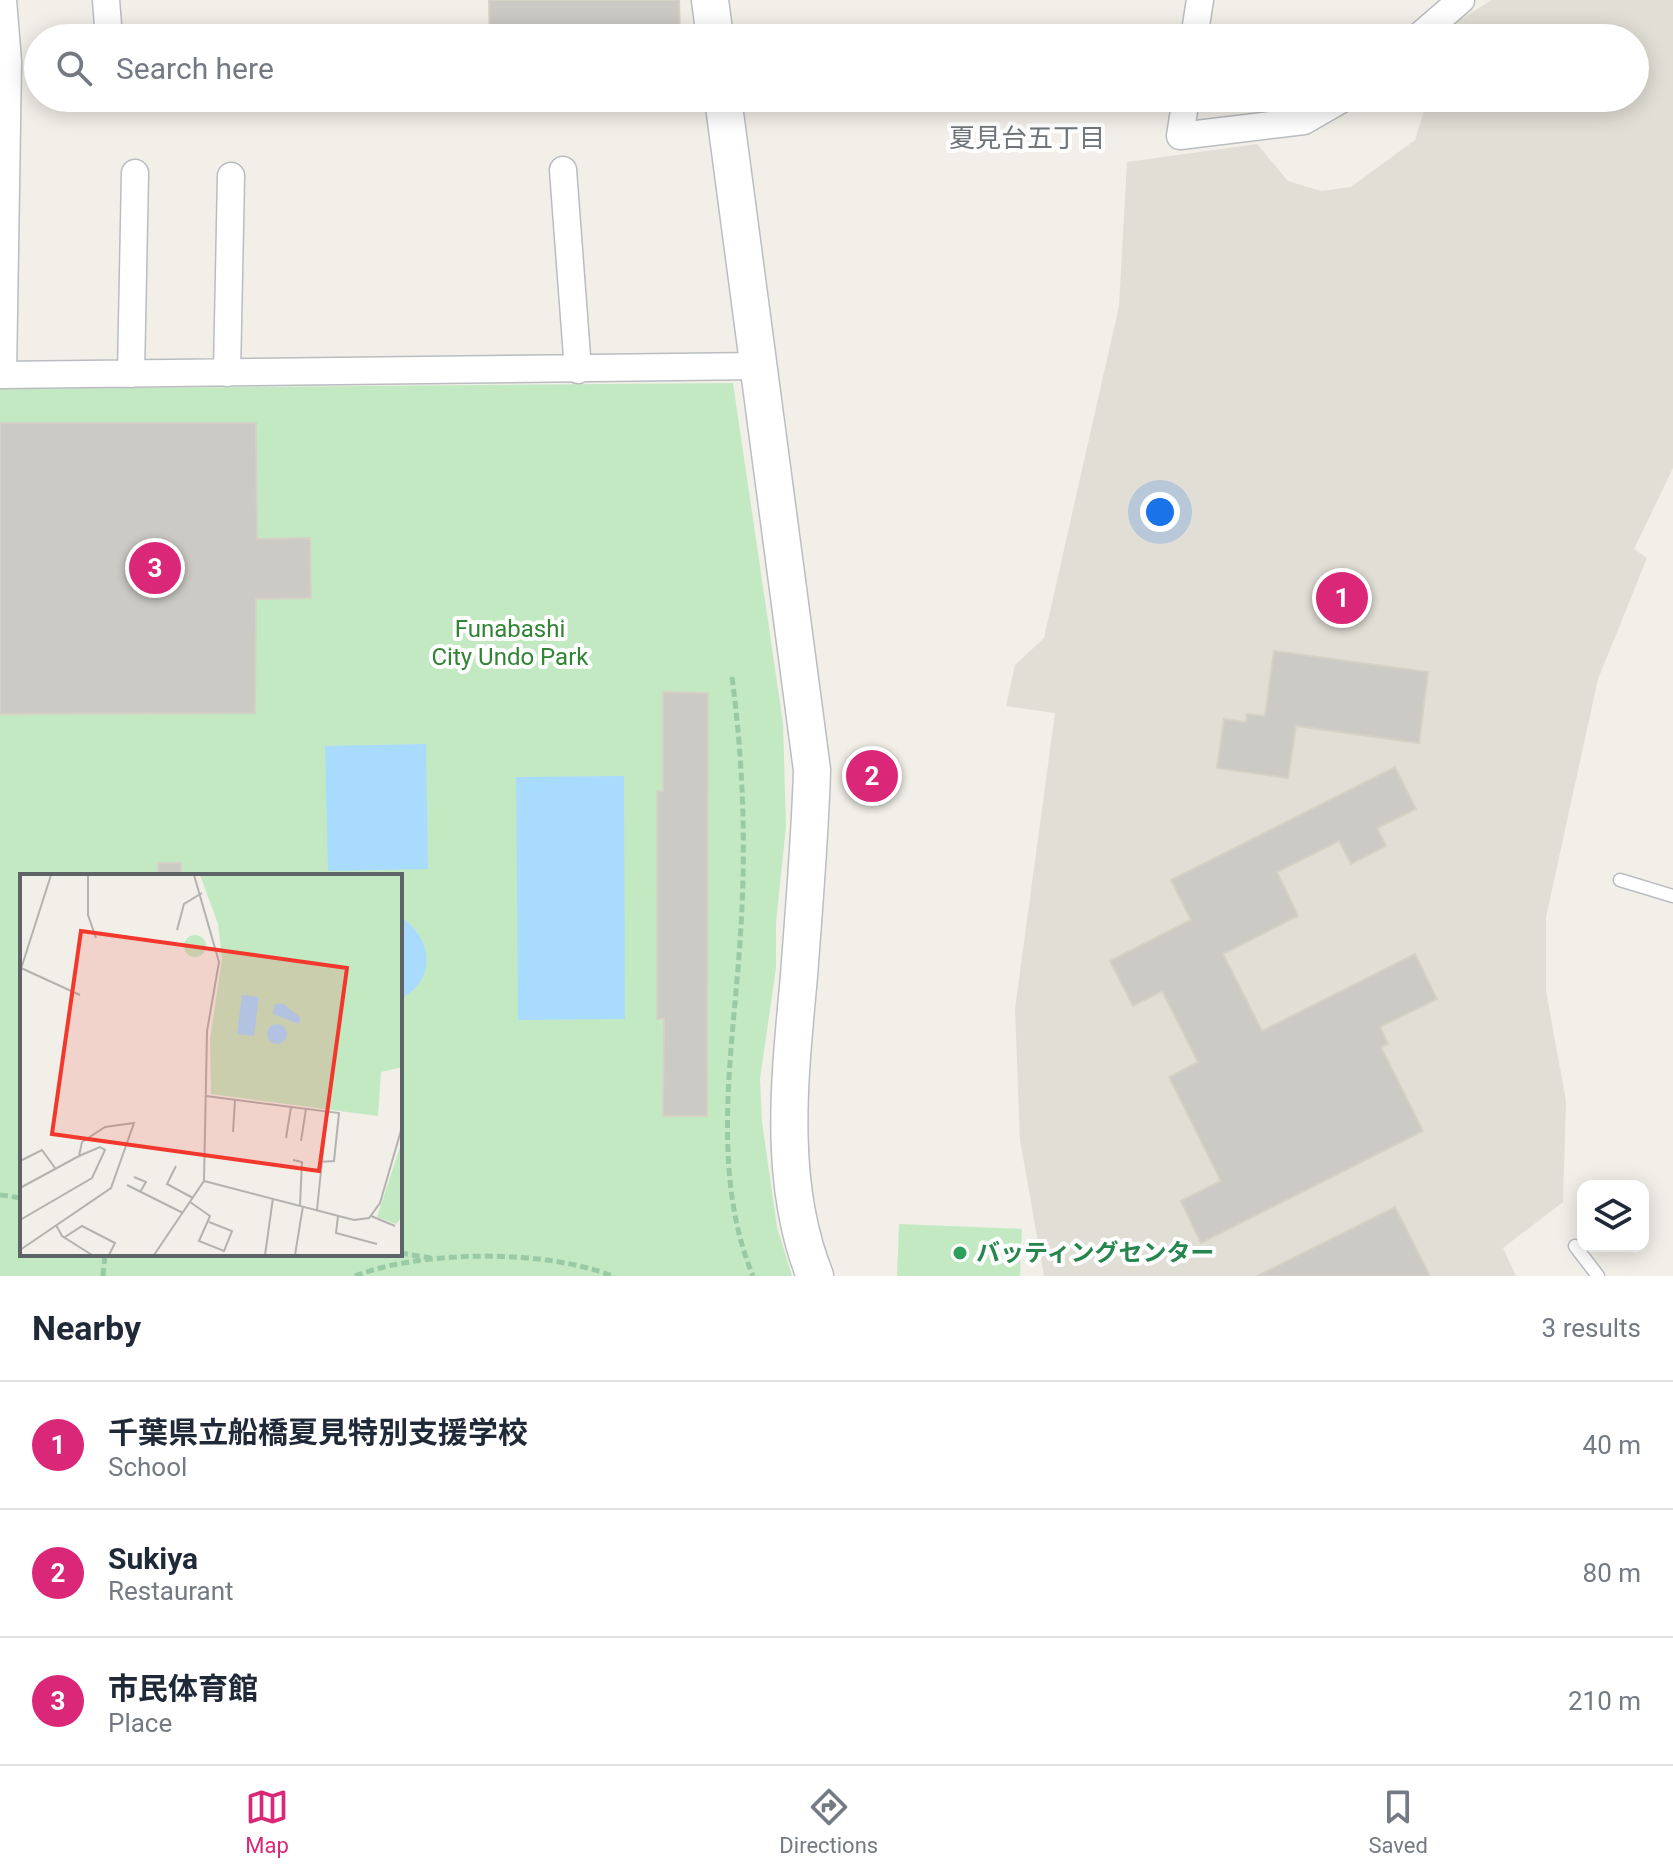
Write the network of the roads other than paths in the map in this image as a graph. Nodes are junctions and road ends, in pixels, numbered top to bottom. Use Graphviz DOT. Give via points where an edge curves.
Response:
graph roads {
  1 [pos="3,0"];
  2 [pos="106,0"];
  3 [pos="710,0"];
  4 [pos="1200,0"];
  5 [pos="1461,0"];
  6 [pos="108,24"];
  7 [pos="713,24"];
  8 [pos="1196,24"];
  9 [pos="1433,24"];
  10 [pos="4,62"];
  11 [pos="725,112"];
  12 [pos="1184,112"];
  13 [pos="1320,112"];
  14 [pos="563,170"];
  15 [pos="135,173"];
  16 [pos="231,176"];
  17 [pos="759,366"];
  18 [pos="578,370"];
  19 [pos="227,373"];
  20 [pos="131,374"];
  21 [pos="1,375"];
  22 [pos="1620,880"];
  23 [pos="1673,896"];
  24 [pos="1575,1246"];
  25 [pos="815,1276"];
  26 [pos="1598,1276"];
  1 -- 10 [label="street"];
  2 -- 6 [label="street"];
  3 -- 7 [label="street"];
  4 -- 8 [label="street"];
  5 -- 9 [label="street"];
  10 -- 21 [label="street"];
  11 -- 17 [label="street"];
  12 -- 13 [label="street" via="1180,136 1304,121"];
  14 -- 18 [label="street"];
  15 -- 20 [label="street"];
  16 -- 19 [label="street"];
  17 -- 18 [label="street"];
  17 -- 25 [label="street" via="812,770 789,1149 796,1205"];
  18 -- 19 [label="street"];
  19 -- 20 [label="street"];
  20 -- 21 [label="street"];
  22 -- 23 [label="lane"];
  24 -- 26 [label="lane"];
}
